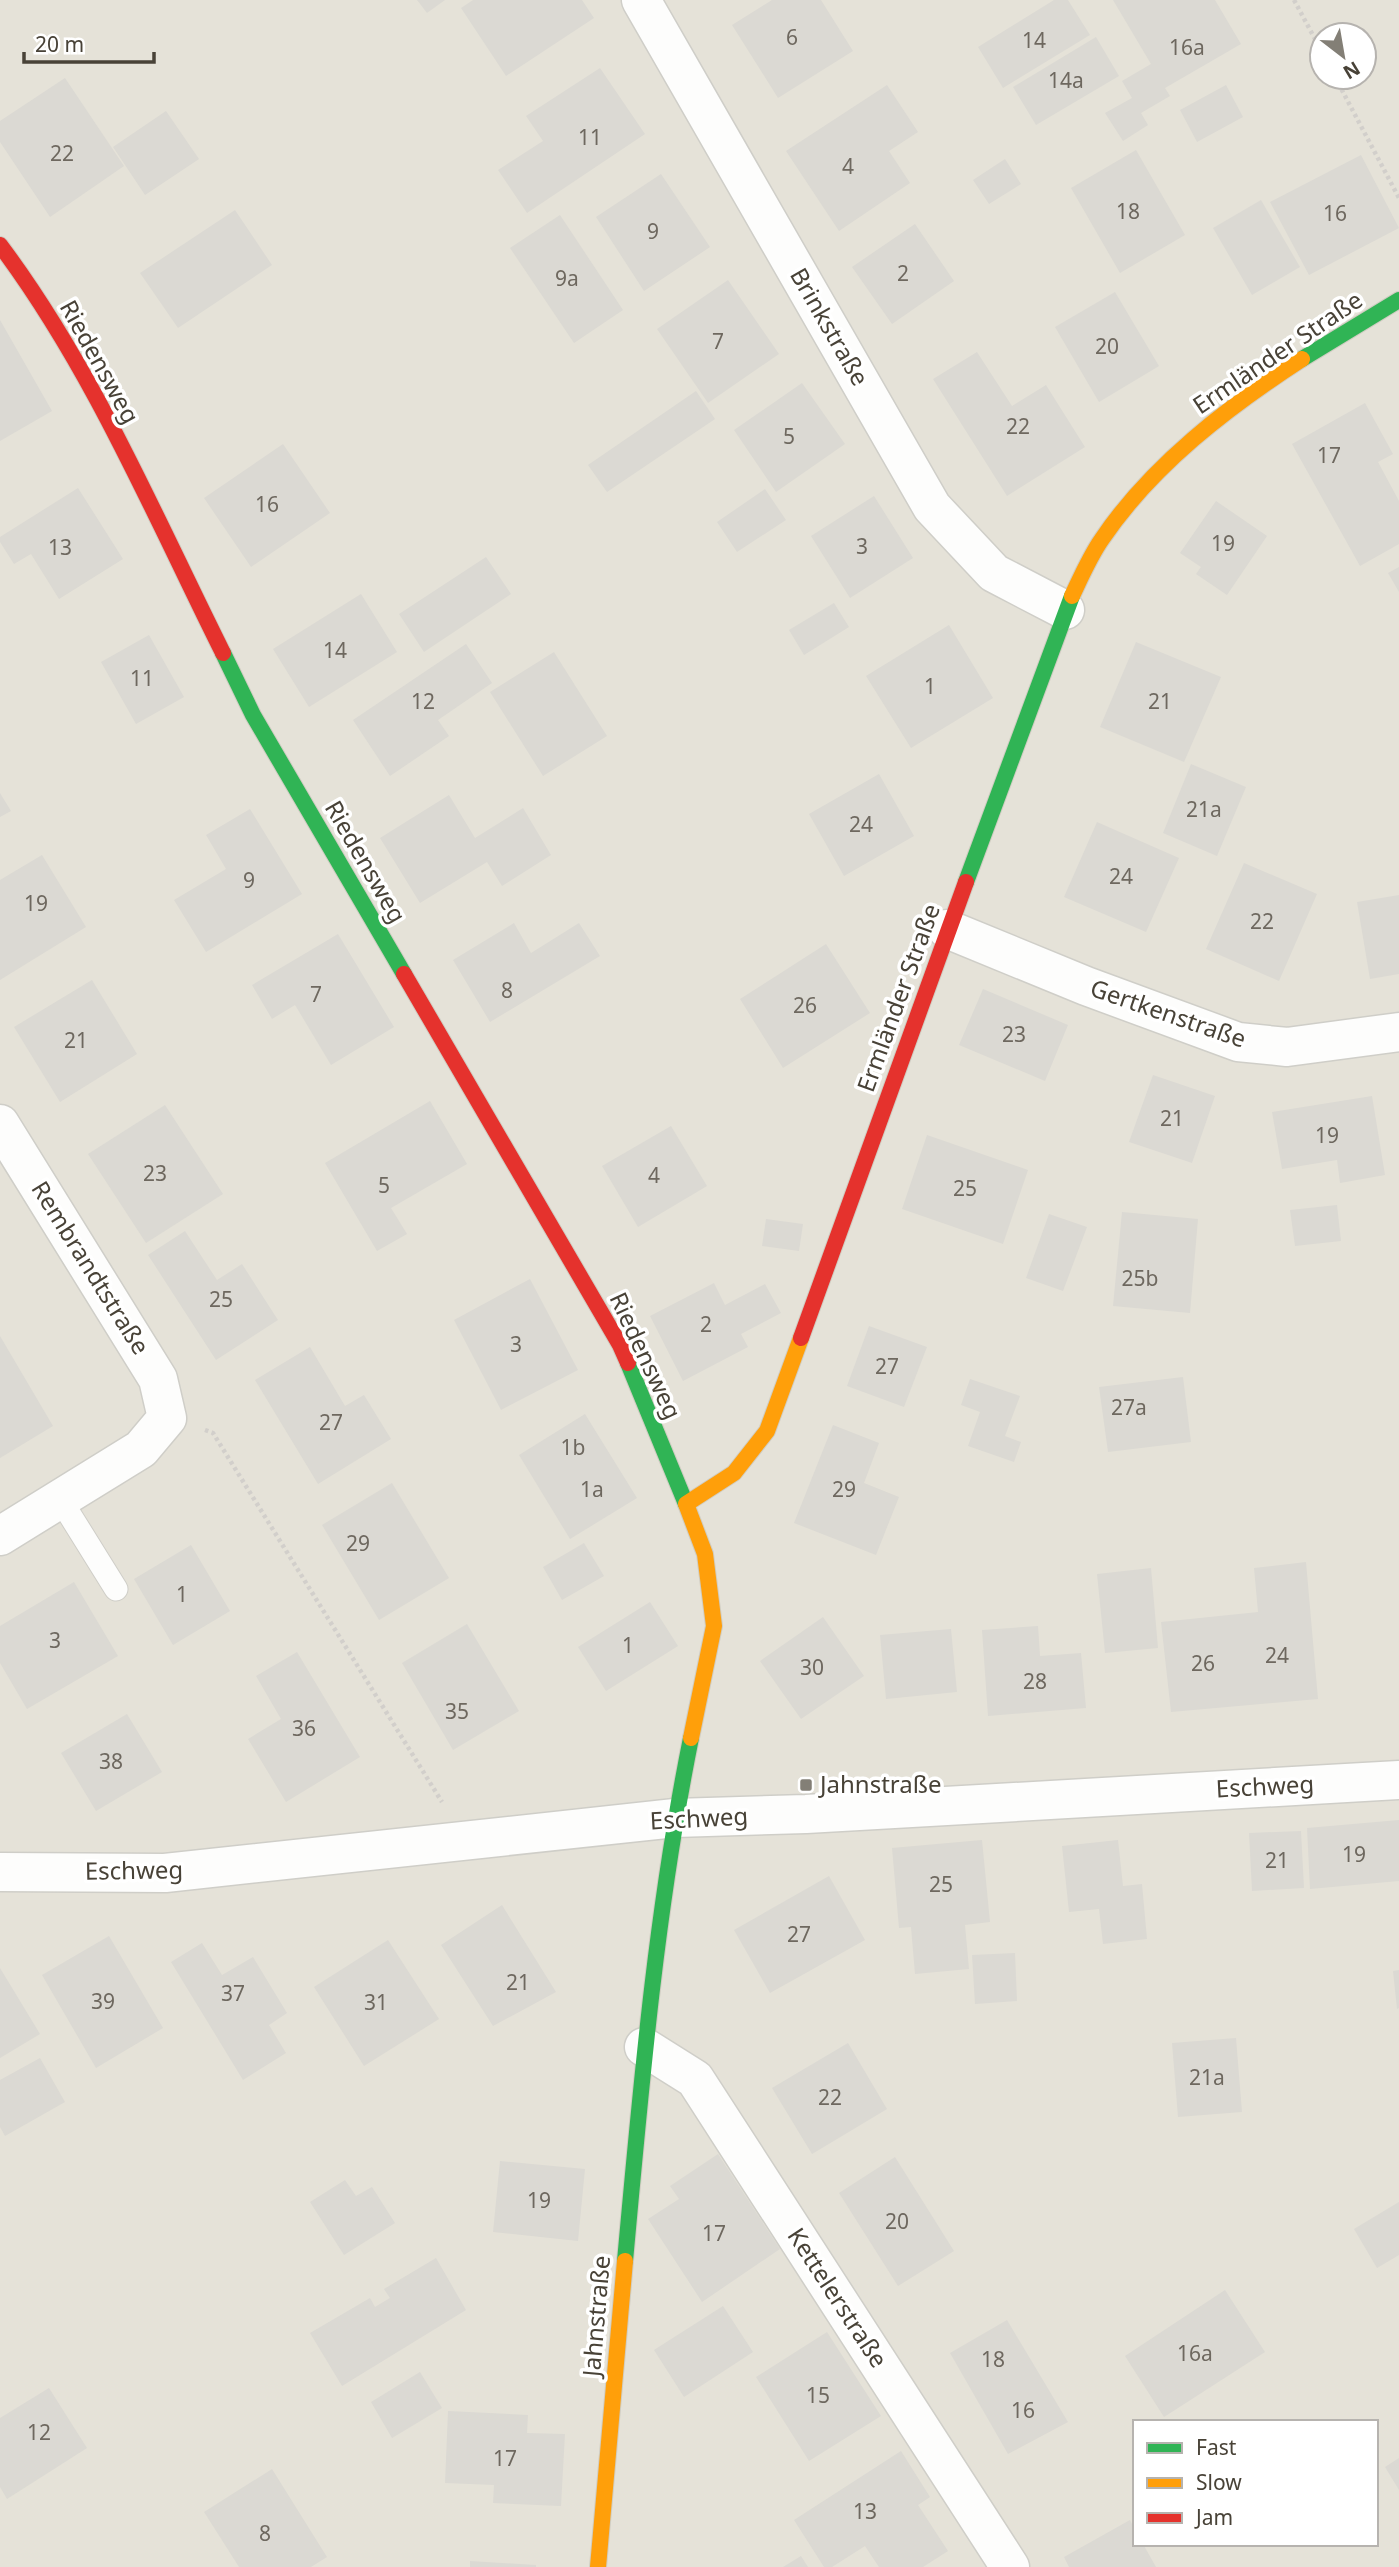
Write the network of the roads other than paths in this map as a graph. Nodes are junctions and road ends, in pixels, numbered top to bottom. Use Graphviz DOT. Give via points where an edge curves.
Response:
graph roads {
  1 [pos="640,0"];
  2 [pos="0,245"];
  3 [pos="1399,300"];
  4 [pos="1065,610"];
  5 [pos="947,929"];
  6 [pos="1399,1032"];
  7 [pos="0,1124"];
  8 [pos="60,1499"];
  9 [pos="686,1504"];
  10 [pos="0,1536"];
  11 [pos="116,1590"];
  12 [pos="1399,1780"];
  13 [pos="675,1818"];
  14 [pos="0,1872"];
  15 [pos="644,2048"];
  16 [pos="598,2567"];
  17 [pos="1010,2567"];
  1 -- 4 [label="street, Brinkstraße" via="932,507 994,573"];
  2 -- 9 [label="street, Riedensweg" via="27,281 98,401 253,715 620,1345"];
  3 -- 4 [label="street, Ermländer Straße" via="1238,402 1166,463 1106,532"];
  4 -- 5 [label="street, Ermländer Straße"];
  5 -- 6 [label="street, Gertkenstraße" via="1238,1042 1287,1048"];
  5 -- 9 [label="street, Ermländer Straße" via="767,1431 734,1473"];
  7 -- 8 [label="street, Rembrandtstraße" via="158,1379 167,1418 141,1449"];
  8 -- 10 [label="street"];
  8 -- 11 [label="lane"];
  9 -- 13 [label="street" via="705,1553 714,1626"];
  12 -- 13 [label="street, Eschweg"];
  13 -- 14 [label="street, Eschweg" via="165,1873"];
  13 -- 15 [label="street, Jahnstraße"];
  15 -- 16 [label="street, Jahnstraße"];
  15 -- 17 [label="street, Kettelerstraße" via="695,2079"];
}
